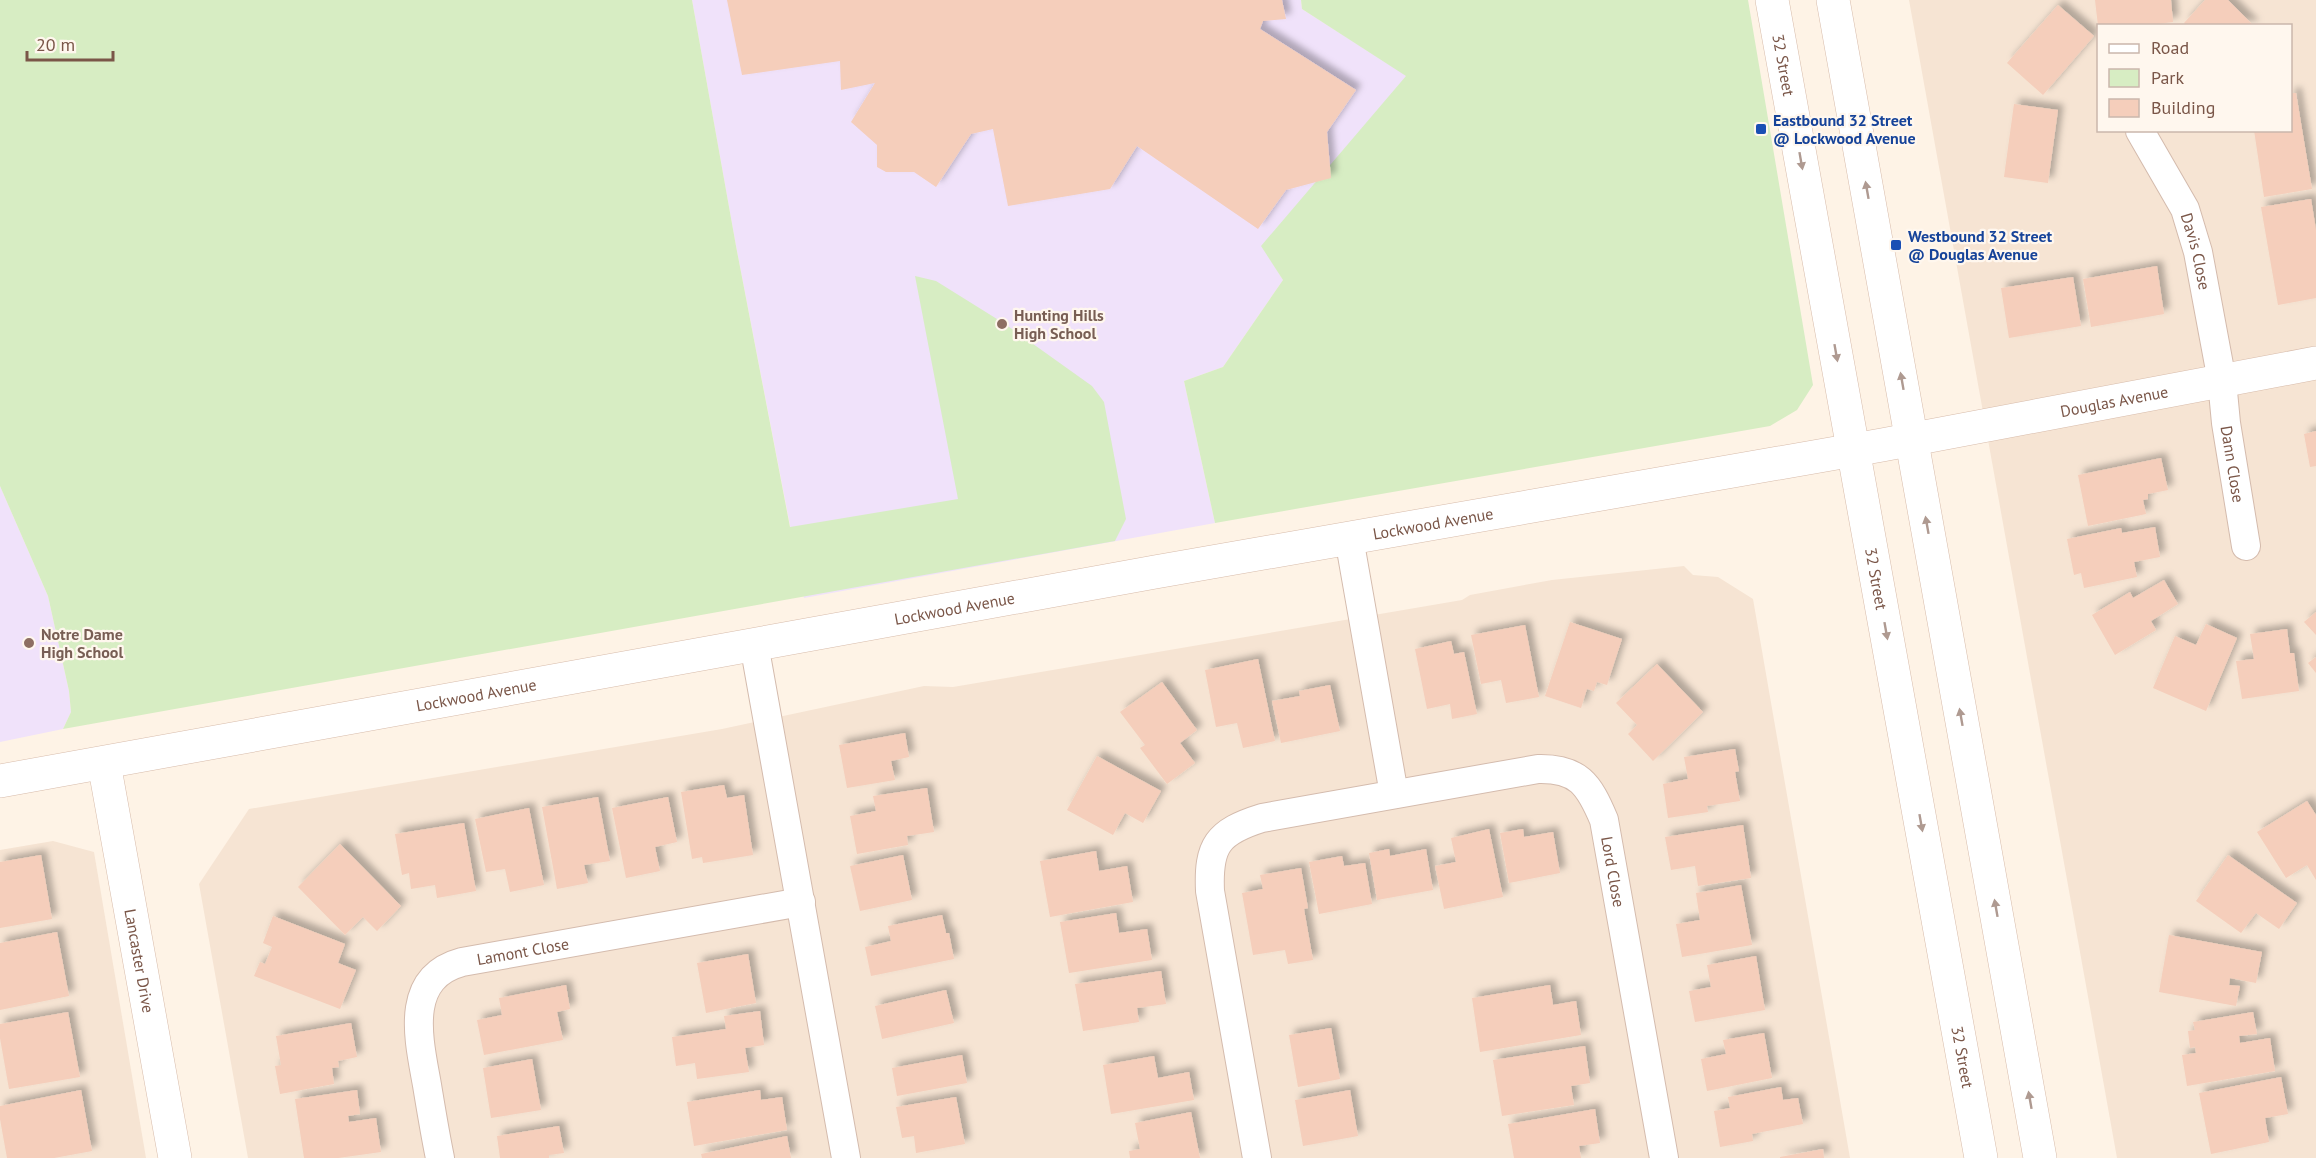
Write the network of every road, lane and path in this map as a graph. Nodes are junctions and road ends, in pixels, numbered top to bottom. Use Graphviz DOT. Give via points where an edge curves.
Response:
graph roads {
  1 [pos="1772,0"];
  2 [pos="1833,0"];
  3 [pos="2141,132"];
  4 [pos="2316,363"];
  5 [pos="2222,381"];
  6 [pos="1912,439"];
  7 [pos="1853,450"];
  8 [pos="1349,538"];
  9 [pos="2246,546"];
  10 [pos="754,644"];
  11 [pos="104,763"];
  12 [pos="0,781"];
  13 [pos="1394,794"];
  14 [pos="801,902"];
  15 [pos="175,1158"];
  16 [pos="440,1158"];
  17 [pos="846,1158"];
  18 [pos="1257,1158"];
  19 [pos="1664,1158"];
  20 [pos="1981,1158"];
  21 [pos="2040,1158"];
  1 -- 7 [label="street, 32 Street, one-way"];
  6 -- 2 [label="street, one-way"];
  3 -- 5 [label="street, Davis Close" via="2185,209"];
  4 -- 5 [label="street, Douglas Avenue"];
  5 -- 6 [label="street, Douglas Avenue"];
  5 -- 9 [label="street, Dann Close"];
  6 -- 7 [label="street, Lockwood Avenue"];
  21 -- 6 [label="street, one-way"];
  7 -- 8 [label="street, Lockwood Avenue"];
  7 -- 20 [label="street, 32 Street, one-way"];
  8 -- 10 [label="street, Lockwood Avenue"];
  8 -- 13 [label="street"];
  10 -- 11 [label="street, Lockwood Avenue"];
  10 -- 14 [label="street"];
  11 -- 12 [label="street, Lockwood Avenue"];
  11 -- 15 [label="street, Lancaster Drive"];
  13 -- 18 [label="street, Lord Close" via="1262,818 1229,832 1215,846 1209,865 1210,891"];
  13 -- 19 [label="street, Lord Close" via="1558,768 1574,775 1585,786 1604,820"];
  14 -- 16 [label="street, Lamont Close" via="462,962 439,973 427,986 418,1020"];
  14 -- 17 [label="street"];
}
